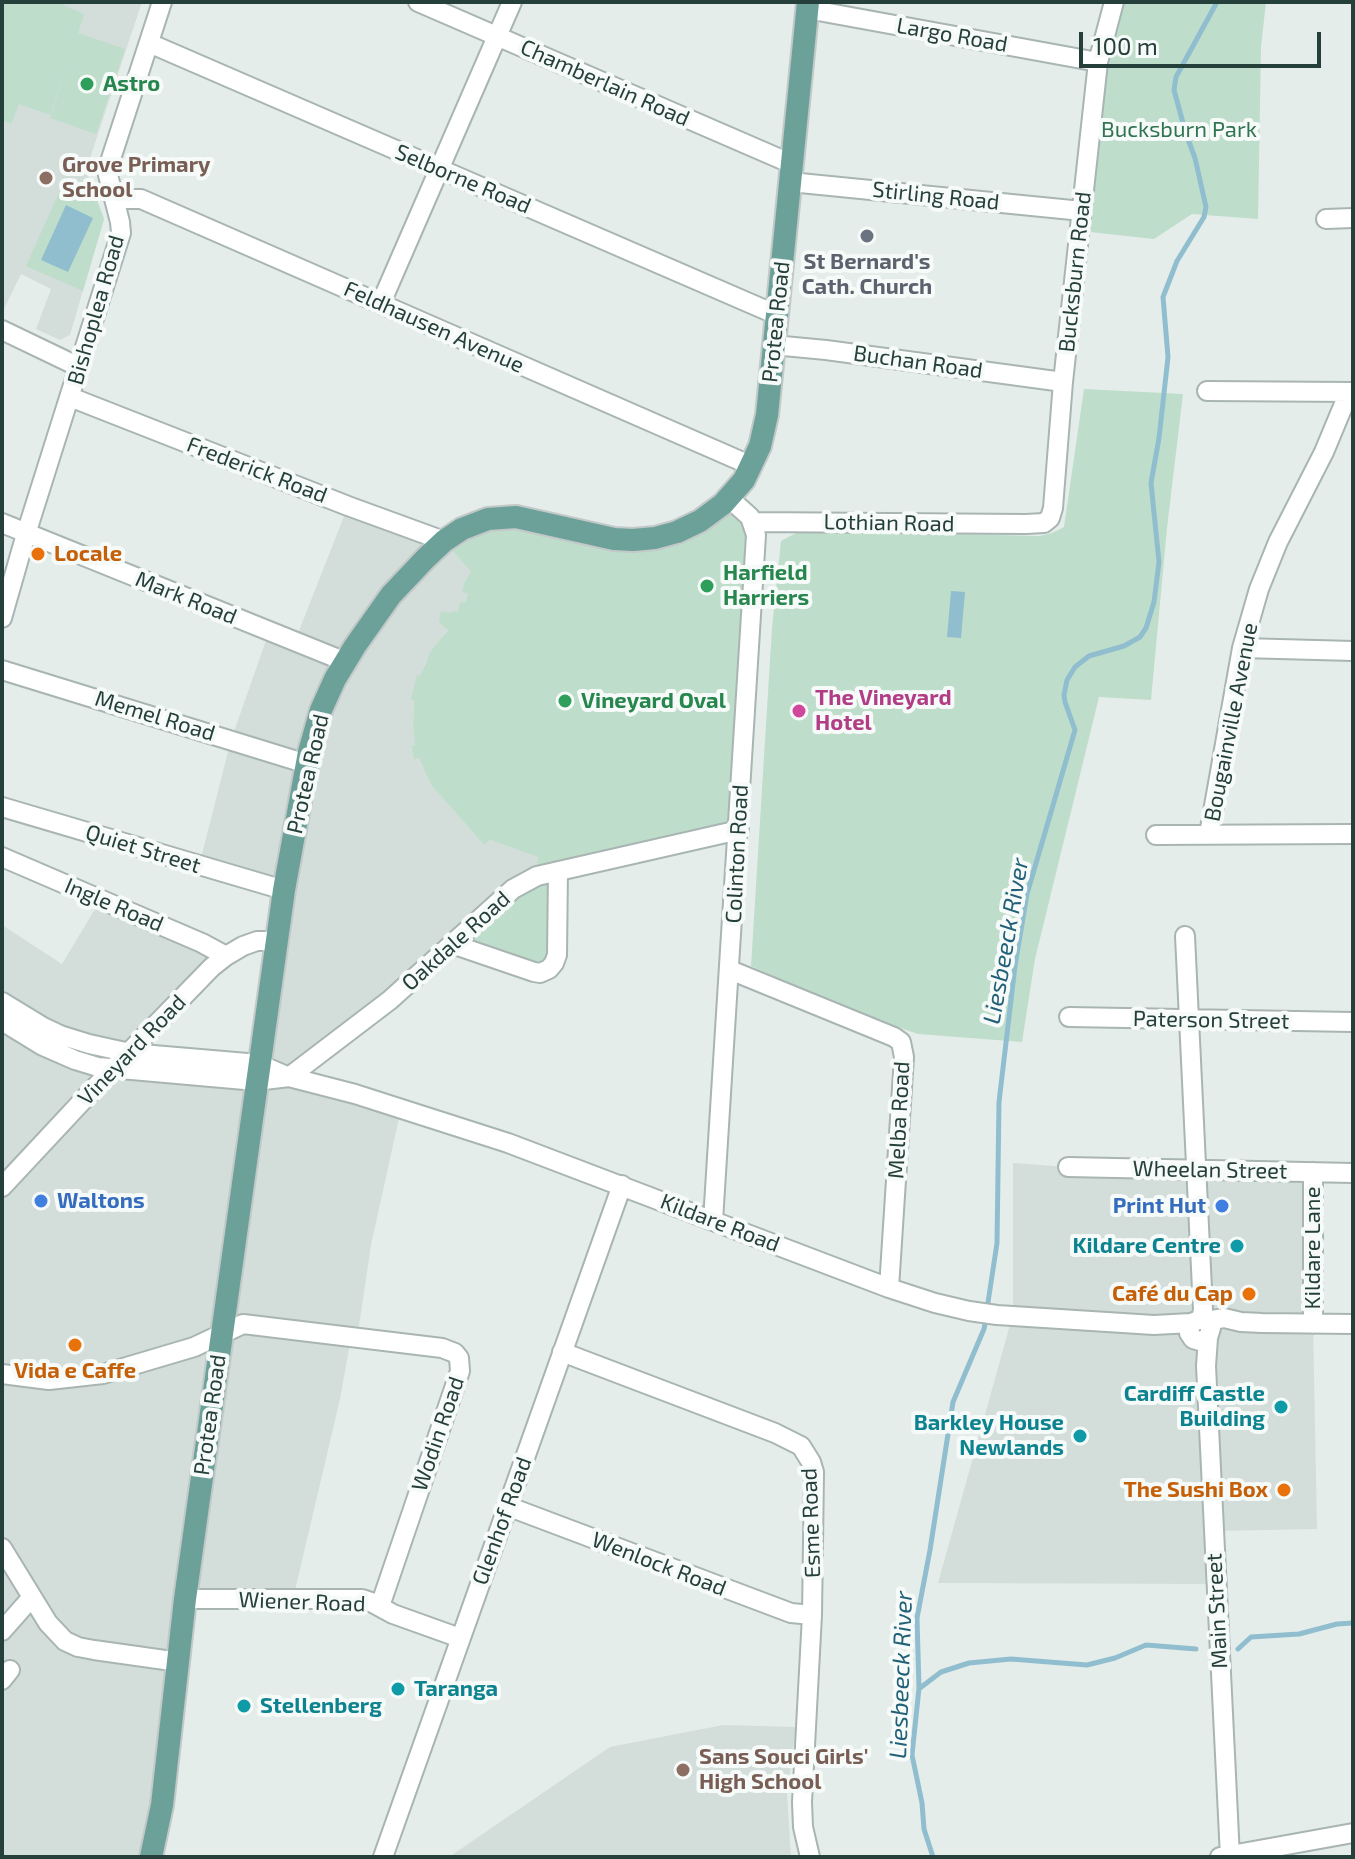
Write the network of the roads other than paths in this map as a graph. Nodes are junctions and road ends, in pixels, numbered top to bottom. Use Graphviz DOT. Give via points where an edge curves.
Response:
graph roads {
  1 [pos="162,2"];
  2 [pos="418,2"];
  3 [pos="512,2"];
  4 [pos="1114,2"];
  5 [pos="807,5"];
  6 [pos="497,36"];
  7 [pos="149,43"];
  8 [pos="1098,62"];
  9 [pos="439,169"];
  10 [pos="791,173"];
  11 [pos="114,199"];
  12 [pos="1082,211"];
  13 [pos="1353,218"];
  14 [pos="1326,219"];
  15 [pos="381,303"];
  16 [pos="777,315"];
  17 [pos="2,330"];
  18 [pos="773,345"];
  19 [pos="79,367"];
  20 [pos="1063,382"];
  21 [pos="1207,391"];
  22 [pos="1351,392"];
  23 [pos="70,397"];
  24 [pos="752,466"];
  25 [pos="729,498"];
  26 [pos="752,522"];
  27 [pos="2,523"];
  28 [pos="1026,524"];
  29 [pos="26,534"];
  30 [pos="444,541"];
  31 [pos="2,618"];
  32 [pos="1242,648"];
  33 [pos="1353,651"];
  34 [pos="346,662"];
  35 [pos="2,670"];
  36 [pos="307,764"];
  37 [pos="2,807"];
  38 [pos="739,830"];
  39 [pos="1209,834"];
  40 [pos="1353,834"];
  41 [pos="1156,835"];
  42 [pos="2,857"];
  43 [pos="558,871"];
  44 [pos="284,890"];
  45 [pos="1185,936"];
  46 [pos="277,941"];
  47 [pos="452,944"];
  48 [pos="226,956"];
  49 [pos="730,970"];
  50 [pos="2,1002"];
  51 [pos="1069,1017"];
  52 [pos="1190,1020"];
  53 [pos="2,1021"];
  54 [pos="1353,1022"];
  55 [pos="130,1053"];
  56 [pos="114,1068"];
  57 [pos="258,1073"];
  58 [pos="289,1077"];
  59 [pos="1068,1167"];
  60 [pos="1197,1170"];
  61 [pos="1313,1172"];
  62 [pos="1353,1173"];
  63 [pos="622,1185"];
  64 [pos="2,1187"];
  65 [pos="713,1221"];
  66 [pos="889,1288"];
  67 [pos="1313,1324"];
  68 [pos="1353,1324"];
  69 [pos="1201,1330"];
  70 [pos="221,1335"];
  71 [pos="562,1352"];
  72 [pos="2,1374"];
  73 [pos="507,1506"];
  74 [pos="2,1548"];
  75 [pos="32,1597"];
  76 [pos="185,1599"];
  77 [pos="380,1606"];
  78 [pos="812,1615"];
  79 [pos="2,1631"];
  80 [pos="460,1638"];
  81 [pos="179,1662"];
  82 [pos="162,1805"];
  83 [pos="1353,1833"];
  84 [pos="1227,1856"];
  85 [pos="151,1857"];
  86 [pos="165,1857"];
  87 [pos="383,1857"];
  88 [pos="810,1857"];
  1 -- 7 [label="street, Bishoplea Road"];
  2 -- 6 [label="street, Chamberlain Road"];
  3 -- 6 [label="street"];
  4 -- 8 [label="street, Bucksburn Road"];
  5 -- 8 [label="street, Largo Road"];
  5 -- 10 [label="main road, Protea Road"];
  6 -- 9 [label="street"];
  6 -- 10 [label="street, Chamberlain Road"];
  7 -- 9 [label="street, Selborne Road"];
  7 -- 11 [label="street, Bishoplea Road" via="107,171"];
  8 -- 12 [label="street, Bucksburn Road"];
  9 -- 15 [label="street"];
  9 -- 16 [label="street, Selborne Road"];
  10 -- 12 [label="street, Stirling Road"];
  10 -- 16 [label="main road, Protea Road"];
  11 -- 15 [label="street, Feldhausen Avenue" via="141,199"];
  11 -- 19 [label="street, Bishoplea Road" via="121,233"];
  12 -- 20 [label="street, Bucksburn Road"];
  13 -- 14 [label="street"];
  15 -- 24 [label="street, Feldhausen Avenue"];
  16 -- 18 [label="main road, Protea Road"];
  17 -- 19 [label="street"];
  18 -- 20 [label="street, Buchan Road"];
  18 -- 24 [label="main road, Protea Road" via="765,426"];
  19 -- 23 [label="street, Bishoplea Road"];
  20 -- 28 [label="street, Bucksburn Road" via="1052,514 1044,523"];
  21 -- 22 [label="street"];
  22 -- 32 [label="street, Bougainville Avenue" via="1278,542"];
  23 -- 29 [label="street, Bishoplea Road"];
  23 -- 30 [label="street, Frederick Road"];
  24 -- 25 [label="main road, Protea Road"];
  25 -- 26 [label="street"];
  25 -- 30 [label="main road, Protea Road" via="693,525 655,538 614,539 509,517 474,523"];
  26 -- 28 [label="street, Lothian Road"];
  26 -- 38 [label="street, Colinton Road" via="756,538"];
  27 -- 29 [label="street, Mark Road"];
  29 -- 31 [label="street, Bishoplea Road"];
  29 -- 34 [label="street, Mark Road"];
  30 -- 34 [label="main road, Protea Road" via="391,595"];
  32 -- 33 [label="street"];
  32 -- 39 [label="street, Bougainville Avenue"];
  34 -- 36 [label="main road, Protea Road" via="321,710"];
  35 -- 36 [label="street, Memel Road"];
  36 -- 44 [label="main road, Protea Road"];
  37 -- 44 [label="street, Quiet Street"];
  38 -- 43 [label="street, Oakdale Road"];
  38 -- 49 [label="street, Colinton Road"];
  39 -- 40 [label="street"];
  39 -- 41 [label="street"];
  42 -- 48 [label="street, Ingle Road"];
  43 -- 47 [label="street, Oakdale Road" via="513,889"];
  43 -- 47 [label="street" via="557,955 547,970 534,972"];
  44 -- 46 [label="main road, Protea Road"];
  45 -- 52 [label="street, Main Street"];
  46 -- 48 [label="street, Vineyard Road" via="257,941"];
  46 -- 57 [label="main road, Protea Road"];
  47 -- 58 [label="street, Oakdale Road" via="364,1022"];
  48 -- 55 [label="street, Vineyard Road"];
  49 -- 65 [label="street, Colinton Road"];
  49 -- 66 [label="street, Melba Road" via="901,1042"];
  50 -- 55 [label="street" via="60,1035"];
  51 -- 52 [label="street, Paterson Street"];
  52 -- 54 [label="street, Paterson Street"];
  52 -- 60 [label="street, Main Street"];
  53 -- 56 [label="street" via="75,1060"];
  55 -- 56 [label="street, Vineyard Road"];
  55 -- 57 [label="street"];
  56 -- 57 [label="street"];
  56 -- 64 [label="street, Vineyard Road"];
  57 -- 58 [label="street"];
  57 -- 70 [label="main road, Protea Road"];
  58 -- 63 [label="street, Kildare Road" via="508,1143"];
  59 -- 60 [label="street, Wheelan Street"];
  60 -- 61 [label="street, Wheelan Street"];
  60 -- 69 [label="street, Main Street"];
  61 -- 62 [label="street, Wheelan Street"];
  61 -- 67 [label="street, Kildare Lane"];
  63 -- 65 [label="street, Kildare Road"];
  63 -- 71 [label="street, Glenhof Road"];
  65 -- 66 [label="street, Kildare Road"];
  66 -- 69 [label="street, Kildare Road" via="997,1315"];
  67 -- 68 [label="street, Kildare Road"];
  67 -- 69 [label="street, Kildare Road" via="1241,1322"];
  69 -- 84 [label="street, Main Street"];
  70 -- 72 [label="street" via="103,1374 49,1380"];
  70 -- 76 [label="main road, Protea Road"];
  70 -- 77 [label="street, Wodin Road" via="243,1324 442,1348 459,1358 460,1371"];
  71 -- 73 [label="street, Glenhof Road"];
  71 -- 78 [label="street, Esme Road" via="801,1446 814,1472"];
  73 -- 78 [label="street, Wenlock Road" via="791,1613"];
  73 -- 80 [label="street, Glenhof Road"];
  74 -- 75 [label="street"];
  75 -- 79 [label="street"];
  75 -- 81 [label="street" via="55,1632 78,1647"];
  76 -- 77 [label="street, Wiener Road" via="362,1599"];
  76 -- 81 [label="main road, Protea Road"];
  77 -- 80 [label="street, Wiener Road"];
  78 -- 88 [label="street, Esme Road" via="802,1802"];
  80 -- 87 [label="street, Glenhof Road"];
  81 -- 82 [label="main road, Protea Road"];
  82 -- 85 [label="main road, Protea Road"];
  82 -- 86 [label="main road, Protea Road"];
  83 -- 84 [label="street"];
}
